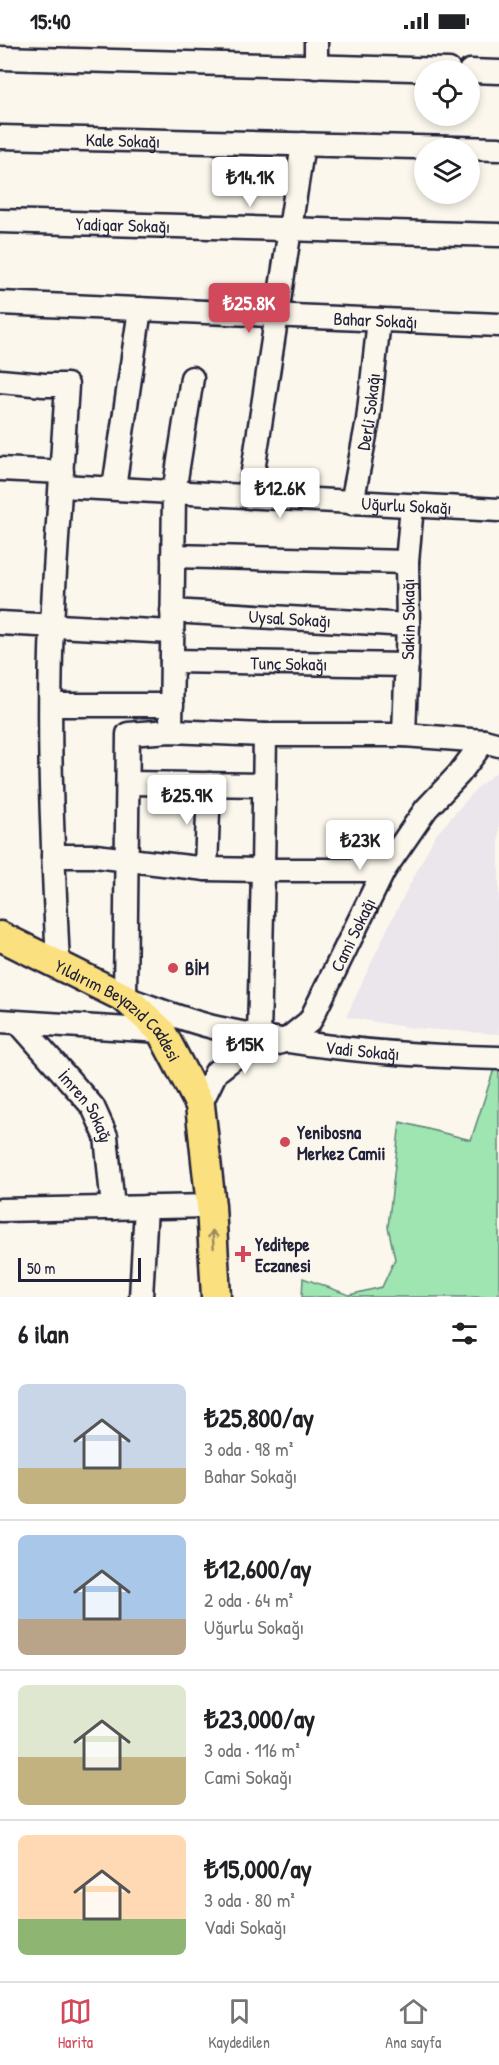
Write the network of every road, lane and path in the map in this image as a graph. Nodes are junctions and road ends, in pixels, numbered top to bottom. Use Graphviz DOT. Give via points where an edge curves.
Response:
graph roads {
  1 [pos="316,42"];
  2 [pos="0,58"];
  3 [pos="316,67"];
  4 [pos="414,69"];
  5 [pos="480,71"];
  6 [pos="499,72"];
  7 [pos="0,136"];
  8 [pos="303,144"];
  9 [pos="499,149"];
  10 [pos="0,221"];
  11 [pos="290,230"];
  12 [pos="499,235"];
  13 [pos="0,303"];
  14 [pos="140,309"];
  15 [pos="277,315"];
  16 [pos="379,320"];
  17 [pos="499,325"];
  18 [pos="192,378"];
  19 [pos="0,381"];
  20 [pos="0,469"];
  21 [pos="62,479"];
  22 [pos="114,488"];
  23 [pos="174,492"];
  24 [pos="249,497"];
  25 [pos="352,503"];
  26 [pos="412,506"];
  27 [pos="499,510"];
  28 [pos="173,556"];
  29 [pos="407,562"];
  30 [pos="172,621"];
  31 [pos="0,622"];
  32 [pos="52,625"];
  33 [pos="408,626"];
  34 [pos="172,661"];
  35 [pos="407,665"];
  36 [pos="51,705"];
  37 [pos="128,705"];
  38 [pos="172,705"];
  39 [pos="171,731"];
  40 [pos="128,734"];
  41 [pos="265,735"];
  42 [pos="404,735"];
  43 [pos="492,743"];
  44 [pos="129,783"];
  45 [pos="209,784"];
  46 [pos="264,785"];
  47 [pos="53,856"];
  48 [pos="126,861"];
  49 [pos="206,869"];
  50 [pos="263,870"];
  51 [pos="384,870"];
  52 [pos="0,936"];
  53 [pos="58,965"];
  54 [pos="125,998"];
  55 [pos="9,1022"];
  56 [pos="161,1031"];
  57 [pos="259,1036"];
  58 [pos="285,1041"];
  59 [pos="499,1058"];
  60 [pos="200,1105"];
  61 [pos="211,1206"];
  62 [pos="146,1207"];
  63 [pos="113,1208"];
  64 [pos="0,1210"];
  65 [pos="141,1297"];
  66 [pos="216,1297"];
  1 -- 3 [label="street"];
  2 -- 3 [label="street"];
  3 -- 4 [label="street"];
  5 -- 6 [label="street"];
  7 -- 8 [label="street, Kale Sokağı"];
  8 -- 9 [label="street, Kale Sokağı"];
  8 -- 11 [label="street"];
  10 -- 11 [label="street, Yadigar Sokağı"];
  11 -- 12 [label="street, Yadigar Sokağı"];
  11 -- 15 [label="street"];
  13 -- 14 [label="street, Bahar Sokağı"];
  14 -- 15 [label="street, Bahar Sokağı"];
  14 -- 22 [label="street"];
  15 -- 16 [label="street, Bahar Sokağı"];
  15 -- 24 [label="street"];
  16 -- 17 [label="street, Bahar Sokağı"];
  16 -- 25 [label="street, Derli Sokağı" via="368,420"];
  18 -- 23 [label="street"];
  19 -- 21 [label="street" via="67,385"];
  20 -- 21 [label="street, Uğurlu Sokağı"];
  21 -- 22 [label="street, Uğurlu Sokağı"];
  21 -- 32 [label="street"];
  22 -- 23 [label="street, Uğurlu Sokağı"];
  23 -- 24 [label="street, Uğurlu Sokağı"];
  23 -- 28 [label="street"];
  24 -- 25 [label="street, Uğurlu Sokağı"];
  25 -- 26 [label="street, Uğurlu Sokağı"];
  26 -- 27 [label="street, Uğurlu Sokağı"];
  26 -- 29 [label="street, Sakin Sokağı"];
  28 -- 29 [label="street"];
  28 -- 30 [label="street"];
  29 -- 33 [label="street, Sakin Sokağı"];
  30 -- 32 [label="street, Uysal Sokağı"];
  30 -- 33 [label="street, Uysal Sokağı"];
  30 -- 34 [label="street"];
  31 -- 32 [label="street, Uysal Sokağı"];
  32 -- 36 [label="street"];
  33 -- 35 [label="street, Sakin Sokağı"];
  34 -- 35 [label="street, Tunç Sokağı"];
  34 -- 38 [label="street"];
  35 -- 42 [label="street, Sakin Sokağı"];
  36 -- 37 [label="street"];
  36 -- 47 [label="street"];
  37 -- 38 [label="street"];
  37 -- 40 [label="street"];
  38 -- 39 [label="street"];
  39 -- 40 [label="street"];
  39 -- 41 [label="street"];
  40 -- 44 [label="street"];
  41 -- 42 [label="street"];
  41 -- 46 [label="street"];
  42 -- 43 [label="street"];
  43 -- 51 [label="street, Cami Sokağı" via="426,809"];
  44 -- 45 [label="street"];
  44 -- 48 [label="street"];
  45 -- 46 [label="street"];
  45 -- 49 [label="street"];
  46 -- 50 [label="street"];
  47 -- 48 [label="street"];
  47 -- 53 [label="street"];
  48 -- 49 [label="street"];
  48 -- 54 [label="street"];
  49 -- 50 [label="street"];
  50 -- 51 [label="street"];
  50 -- 57 [label="street"];
  51 -- 58 [label="street, Cami Sokağı" via="310,1021"];
  52 -- 53 [label="main road, Yıldırım Beyazıd Caddesi"];
  53 -- 54 [label="main road, Yıldırım Beyazıd Caddesi"];
  54 -- 56 [label="main road, Yıldırım Beyazıd Caddesi"];
  54 -- 57 [label="street, Vadi Sokağı" via="214,1028"];
  55 -- 56 [label="street, İmren Sokağı"];
  55 -- 63 [label="street, İmren Sokağı" via="93,1107 106,1136"];
  56 -- 60 [label="main road, Yıldırım Beyazıd Caddesi"];
  57 -- 58 [label="street, Vadi Sokağı"];
  58 -- 59 [label="street, Vadi Sokağı" via="424,1056"];
  58 -- 60 [label="street" via="239,1054 216,1072"];
  60 -- 61 [label="main road, Yıldırım Beyazıd Caddesi"];
  61 -- 62 [label="street"];
  66 -- 61 [label="main road, Yıldırım Beyazıd Caddesi, one-way"];
  62 -- 63 [label="street"];
  62 -- 65 [label="street"];
  63 -- 64 [label="street"];
}
